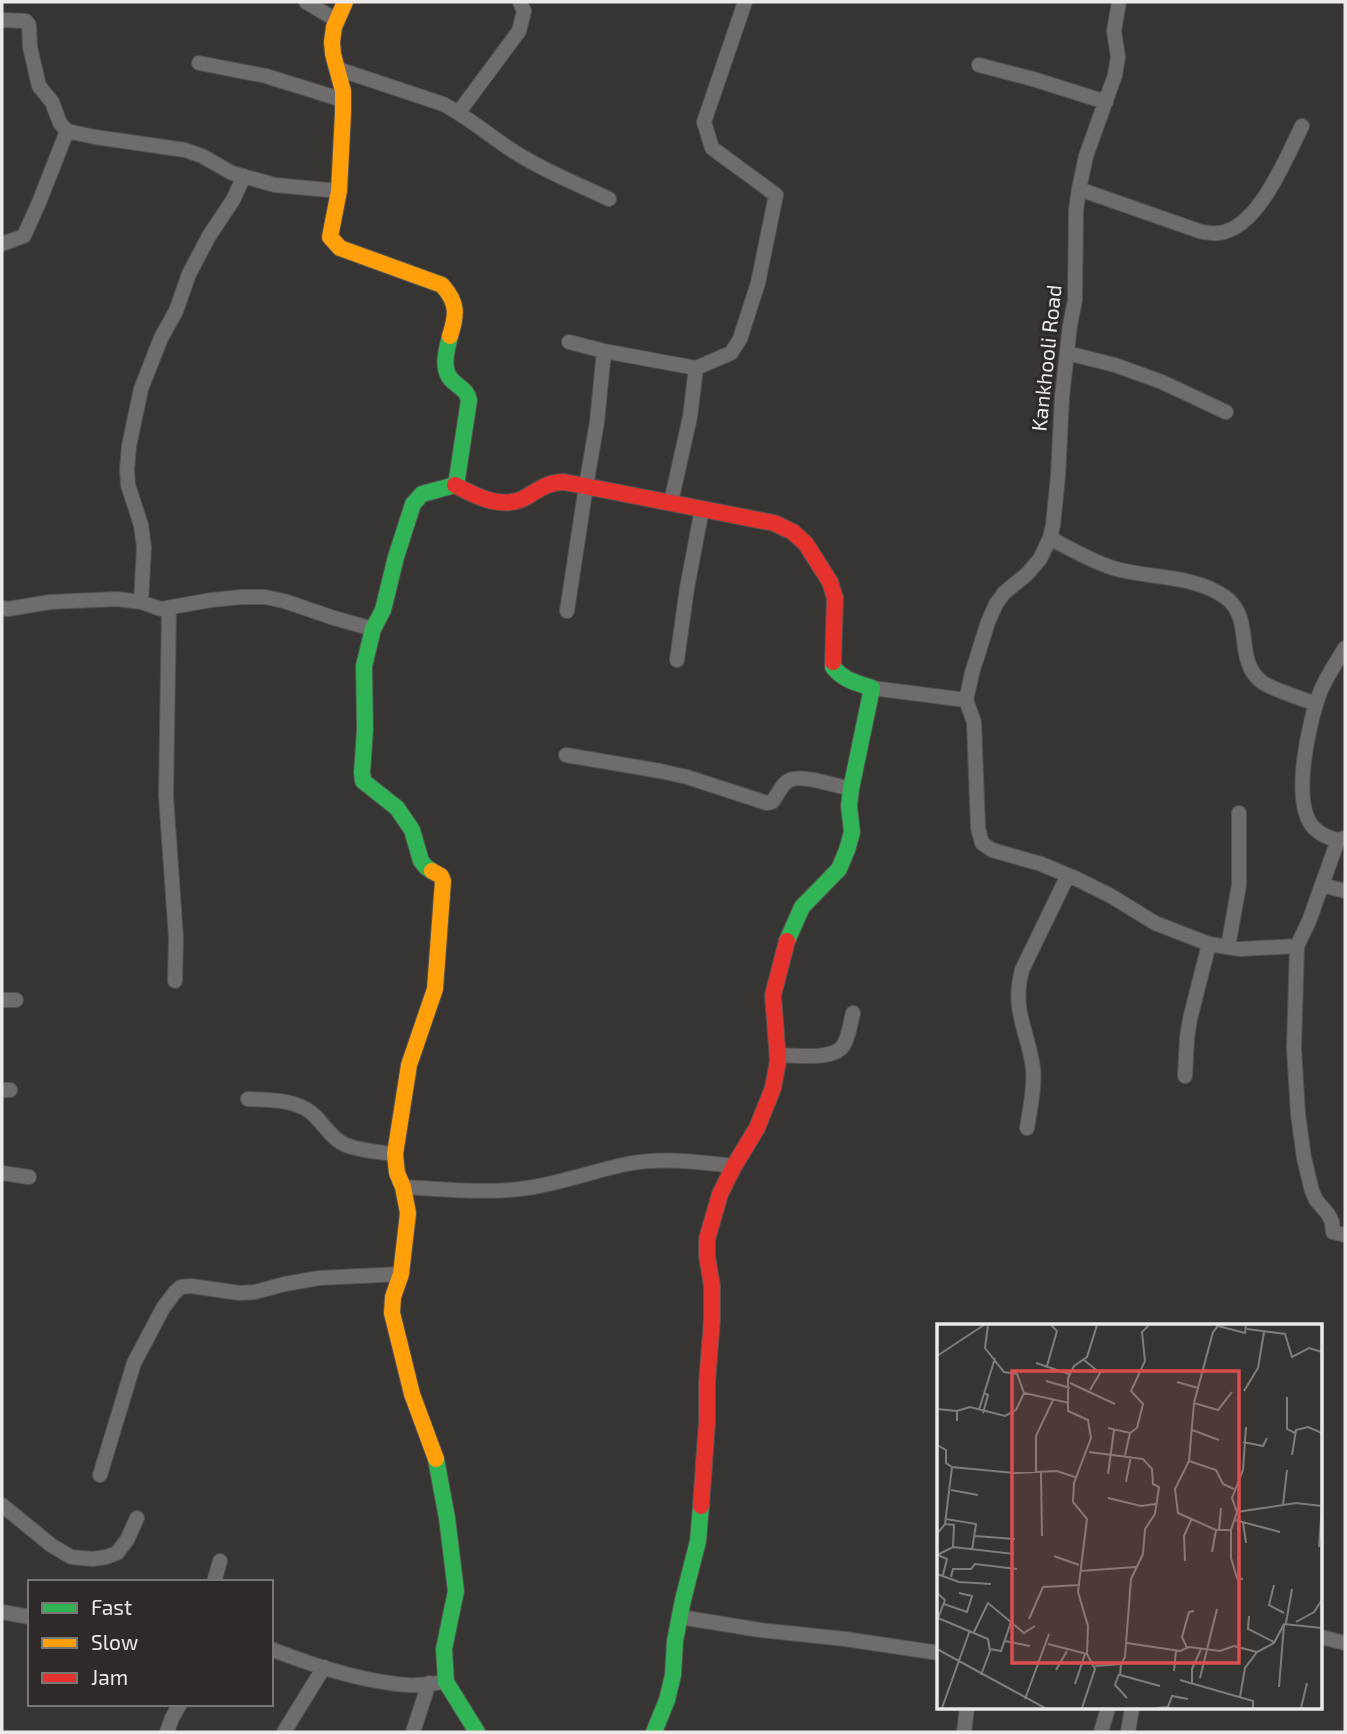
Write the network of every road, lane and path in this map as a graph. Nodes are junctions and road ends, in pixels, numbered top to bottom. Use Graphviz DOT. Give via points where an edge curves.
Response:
graph roads {
  1 [pos="306,2"];
  2 [pos="345,2"];
  3 [pos="520,2"];
  4 [pos="744,2"];
  5 [pos="1119,2"];
  6 [pos="2,20"];
  7 [pos="336,20"];
  8 [pos="199,63"];
  9 [pos="979,65"];
  10 [pos="338,69"];
  11 [pos="343,100"];
  12 [pos="1106,102"];
  13 [pos="459,113"];
  14 [pos="1302,126"];
  15 [pos="67,131"];
  16 [pos="244,176"];
  17 [pos="1079,189"];
  18 [pos="339,191"];
  19 [pos="610,199"];
  20 [pos="2,244"];
  21 [pos="569,342"];
  22 [pos="604,351"];
  23 [pos="1068,353"];
  24 [pos="696,369"];
  25 [pos="1226,412"];
  26 [pos="455,485"];
  27 [pos="586,486"];
  28 [pos="671,502"];
  29 [pos="702,509"];
  30 [pos="1050,538"];
  31 [pos="141,602"];
  32 [pos="2,608"];
  33 [pos="169,608"];
  34 [pos="567,611"];
  35 [pos="373,629"];
  36 [pos="1345,648"];
  37 [pos="677,660"];
  38 [pos="872,688"];
  39 [pos="966,701"];
  40 [pos="1316,704"];
  41 [pos="566,755"];
  42 [pos="851,789"];
  43 [pos="1239,813"];
  44 [pos="1341,839"];
  45 [pos="1068,875"];
  46 [pos="1322,885"];
  47 [pos="1345,891"];
  48 [pos="1209,944"];
  49 [pos="1297,946"];
  50 [pos="1228,947"];
  51 [pos="175,981"];
  52 [pos="853,1013"];
  53 [pos="777,1055"];
  54 [pos="1185,1076"];
  55 [pos="248,1099"];
  56 [pos="1027,1128"];
  57 [pos="395,1154"];
  58 [pos="734,1166"];
  59 [pos="2,1173"];
  60 [pos="29,1177"];
  61 [pos="403,1187"];
  62 [pos="1345,1235"];
  63 [pos="401,1274"];
  64 [pos="100,1475"];
  65 [pos="2,1505"];
  66 [pos="137,1518"];
  67 [pos="220,1561"];
  68 [pos="215,1580"];
  69 [pos="2,1612"];
  70 [pos="28,1617"];
  71 [pos="680,1617"];
  72 [pos="1322,1637"];
  73 [pos="1345,1643"];
  74 [pos="273,1650"];
  75 [pos="937,1653"];
  76 [pos="324,1667"];
  77 [pos="446,1682"];
  78 [pos="429,1683"];
  79 [pos="179,1706"];
  80 [pos="967,1710"];
  81 [pos="1107,1710"];
  82 [pos="1132,1710"];
  83 [pos="167,1732"];
  84 [pos="284,1732"];
  85 [pos="413,1732"];
  86 [pos="477,1732"];
  87 [pos="654,1732"];
  88 [pos="964,1732"];
  89 [pos="1101,1732"];
  90 [pos="1128,1732"];
  1 -- 7 [label="street"];
  2 -- 7 [label="street"];
  3 -- 13 [label="street" via="524,11 519,31"];
  4 -- 24 [label="street" via="704,122 712,148 776,195 758,283 740,339 731,353"];
  5 -- 12 [label="street, Kankhooli Road" via="1114,31 1118,57"];
  6 -- 15 [label="street" via="29,25 39,86"];
  7 -- 10 [label="street" via="332,42"];
  8 -- 11 [label="street" via="266,76"];
  9 -- 12 [label="street"];
  10 -- 11 [label="street"];
  10 -- 13 [label="street"];
  11 -- 18 [label="street"];
  12 -- 17 [label="street, Kankhooli Road"];
  13 -- 19 [label="street" via="508,148"];
  14 -- 17 [label="street" via="1261,203 1222,233 1202,232"];
  15 -- 16 [label="street" via="185,150"];
  15 -- 20 [label="street" via="24,236"];
  16 -- 18 [label="street" via="275,185"];
  16 -- 31 [label="street" via="189,274 141,389 127,469 144,547"];
  17 -- 23 [label="street, Kankhooli Road"];
  18 -- 26 [label="street" via="330,237 340,248 442,285 454,299 446,373 470,400"];
  21 -- 22 [label="street"];
  22 -- 24 [label="street"];
  22 -- 27 [label="street"];
  23 -- 25 [label="street" via="1150,378"];
  23 -- 30 [label="street, Kankhooli Road"];
  24 -- 28 [label="street"];
  26 -- 27 [label="street" via="487,500 507,503 553,481"];
  26 -- 35 [label="street" via="422,494 413,504 383,610"];
  27 -- 28 [label="street"];
  27 -- 34 [label="street"];
  28 -- 29 [label="street"];
  29 -- 37 [label="street"];
  29 -- 38 [label="street" via="774,523 806,544 835,598 833,667 845,679"];
  30 -- 39 [label="street, Kankhooli Road" via="1040,559 996,604"];
  30 -- 40 [label="street" via="1113,568 1212,589 1238,609 1252,673 1263,683"];
  31 -- 32 [label="street" via="117,599"];
  31 -- 33 [label="street"];
  33 -- 35 [label="street" via="265,597"];
  33 -- 51 [label="street" via="166,796"];
  35 -- 57 [label="street" via="364,666 363,780 397,808 412,830 421,861 443,881 435,989 409,1065"];
  36 -- 40 [label="street"];
  38 -- 39 [label="street"];
  38 -- 42 [label="street"];
  39 -- 45 [label="street" via="974,722 982,843"];
  40 -- 44 [label="street" via="1304,758 1302,795 1312,827 1327,838"];
  41 -- 42 [label="street" via="687,777 767,803 791,779"];
  42 -- 53 [label="street" via="852,832 839,869 802,907 788,937 773,996"];
  43 -- 50 [label="street" via="1239,885"];
  44 -- 46 [label="street"];
  45 -- 48 [label="street" via="1155,923"];
  45 -- 56 [label="street" via="1018,983 1020,1018 1034,1080"];
  46 -- 47 [label="street"];
  46 -- 49 [label="street"];
  48 -- 50 [label="street"];
  48 -- 54 [label="street" via="1190,1019"];
  49 -- 50 [label="street"];
  49 -- 62 [label="street" via="1294,1048 1304,1158 1312,1191 1328,1214 1333,1232"];
  52 -- 53 [label="street" via="847,1037 837,1052"];
  53 -- 58 [label="street" via="766,1109"];
  55 -- 57 [label="street" via="305,1107 345,1145"];
  57 -- 61 [label="street"];
  58 -- 61 [label="street" via="662,1160 629,1163 524,1188"];
  58 -- 71 [label="street" via="707,1239 712,1319 701,1510"];
  59 -- 60 [label="street"];
  61 -- 63 [label="street" via="408,1213"];
  63 -- 64 [label="street" via="319,1278 240,1293 181,1287 141,1346"];
  63 -- 77 [label="street" via="392,1313 412,1394 437,1462 454,1568 456,1591 444,1649"];
  65 -- 66 [label="street" via="71,1557 107,1558 117,1553"];
  67 -- 68 [label="street"];
  69 -- 70 [label="street"];
  71 -- 75 [label="street"];
  71 -- 87 [label="street" via="673,1675"];
  72 -- 73 [label="street"];
  74 -- 76 [label="street"];
  76 -- 78 [label="street" via="373,1680"];
  76 -- 84 [label="street"];
  77 -- 78 [label="street"];
  77 -- 86 [label="street"];
  78 -- 85 [label="street"];
  79 -- 83 [label="street"];
  80 -- 88 [label="street"];
  81 -- 89 [label="street"];
  82 -- 90 [label="street"];
}
